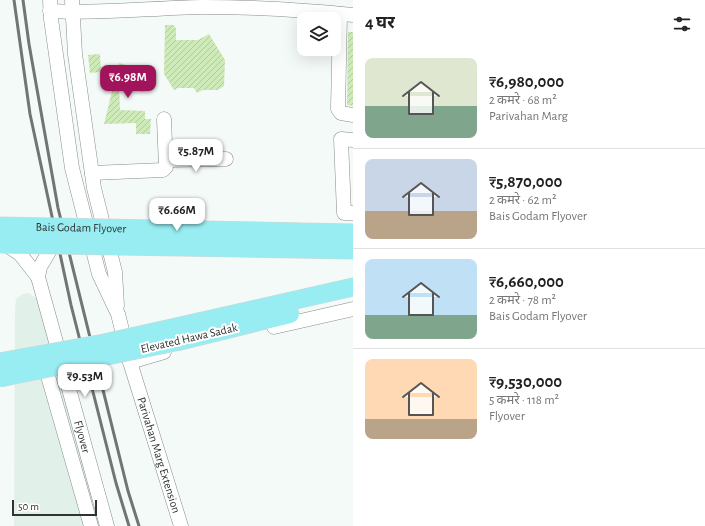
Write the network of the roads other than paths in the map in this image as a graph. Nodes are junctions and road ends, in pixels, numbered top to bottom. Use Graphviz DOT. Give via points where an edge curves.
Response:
graph roads {
  1 [pos="202,4"];
  2 [pos="50,5"];
  3 [pos="72,6"];
  4 [pos="347,15"];
  5 [pos="353,114"];
  6 [pos="164,119"];
  7 [pos="353,140"];
  8 [pos="226,159"];
  9 [pos="166,160"];
  10 [pos="92,173"];
  11 [pos="353,213"];
  12 [pos="0,226"];
  13 [pos="353,233"];
  14 [pos="2,244"];
  15 [pos="53,245"];
  16 [pos="353,250"];
  17 [pos="38,277"];
  18 [pos="353,287"];
  19 [pos="353,298"];
  20 [pos="353,309"];
  21 [pos="118,314"];
  22 [pos="0,362"];
  23 [pos="130,362"];
  24 [pos="46,369"];
  25 [pos="0,378"];
  26 [pos="91,526"];
  27 [pos="107,526"];
  28 [pos="181,526"];
  1 -- 3 [label="street"];
  1 -- 4 [label="street"];
  2 -- 3 [label="street"];
  2 -- 21 [label="street" via="72,168 99,274"];
  3 -- 10 [label="street" via="75,54"];
  4 -- 5 [label="street" via="338,109 341,113"];
  6 -- 9 [label="street"];
  7 -- 11 [label="street" via="341,139 344,213"];
  8 -- 9 [label="street"];
  9 -- 10 [label="street" via="163,170"];
  10 -- 21 [label="street" via="115,272"];
  12 -- 13 [label="main road, Bais Godam Flyover, bridge"];
  14 -- 15 [label="main road, Bais Godam Flyover, bridge"];
  14 -- 17 [label="street, Flyover" via="20,254"];
  15 -- 16 [label="main road, Bais Godam Flyover, bridge"];
  15 -- 17 [label="street" via="40,267"];
  17 -- 27 [label="street, Flyover, bridge"];
  18 -- 22 [label="main road, Elevated Hawa Sadak, bridge" via="104,343"];
  19 -- 25 [label="main road, Elevated Hawa Sadak, bridge" via="180,341"];
  20 -- 23 [label="street" via="170,350"];
  21 -- 23 [label="street, Parivahan Marg Extension"];
  23 -- 28 [label="street, Parivahan Marg Extension"];
  24 -- 26 [label="street"];
}
